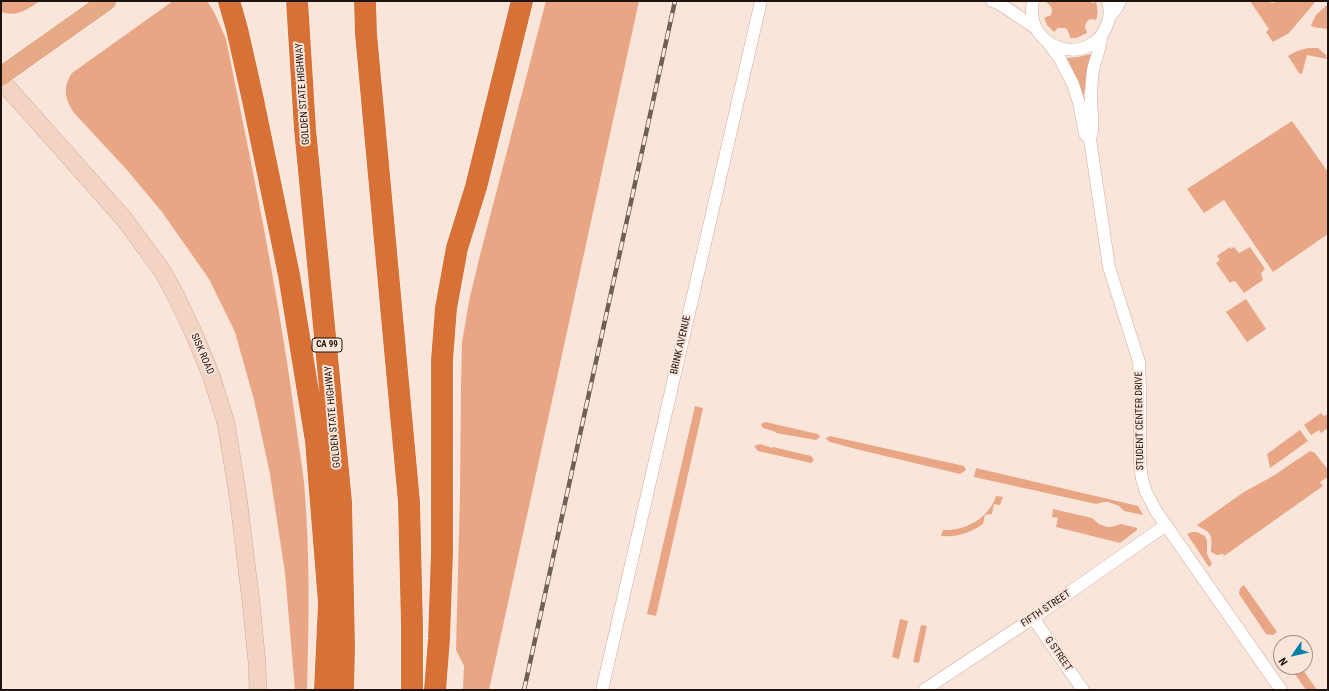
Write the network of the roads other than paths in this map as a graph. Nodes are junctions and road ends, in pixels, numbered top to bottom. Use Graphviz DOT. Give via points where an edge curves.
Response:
graph roads {
  1 [pos="107,1"];
  2 [pos="230,1"];
  3 [pos="297,1"];
  4 [pos="364,1"];
  5 [pos="522,1"];
  6 [pos="761,1"];
  7 [pos="992,1"];
  8 [pos="1033,1"];
  9 [pos="1108,1"];
  10 [pos="1120,1"];
  11 [pos="1110,17"];
  12 [pos="1036,28"];
  13 [pos="1101,36"];
  14 [pos="1048,43"];
  15 [pos="1,76"];
  16 [pos="1,80"];
  17 [pos="1090,139"];
  18 [pos="1166,525"];
  19 [pos="1033,618"];
  20 [pos="258,690"];
  21 [pos="325,690"];
  22 [pos="343,690"];
  23 [pos="412,690"];
  24 [pos="435,690"];
  25 [pos="602,690"];
  26 [pos="924,690"];
  27 [pos="1083,690"];
  28 [pos="1281,690"];
  1 -- 15 [label="main road"];
  2 -- 21 [label="highway" via="289,275 316,441 329,603"];
  3 -- 22 [label="highway, GOLDEN STATE HIGHWAY / CA 99" via="305,129 341,502"];
  4 -- 23 [label="highway" via="408,502"];
  5 -- 24 [label="highway" via="476,187 457,248 446,308 442,360 442,552"];
  6 -- 25 [label="street, BRINK AVENUE"];
  7 -- 12 [label="street"];
  8 -- 12 [label="street" via="1032,11"];
  9 -- 11 [label="street"];
  10 -- 11 [label="street, STUDENT CENTER DRIVE"];
  11 -- 13 [label="street, STUDENT CENTER DRIVE"];
  12 -- 14 [label="street, STUDENT CENTER DRIVE"];
  13 -- 14 [label="street" via="1094,43 1076,50 1056,48"];
  13 -- 17 [label="street, STUDENT CENTER DRIVE" via="1092,80 1093,132"];
  14 -- 17 [label="street, STUDENT CENTER DRIVE" via="1062,62 1073,84 1085,134"];
  16 -- 20 [label="main road, SISK ROAD" via="106,197 139,238 169,284 211,375 226,423 233,465 251,602"];
  17 -- 18 [label="street, STUDENT CENTER DRIVE" via="1109,267 1139,362 1142,478 1151,503"];
  18 -- 19 [label="street, FIFTH STREET"];
  18 -- 28 [label="street, STUDENT CENTER DRIVE"];
  19 -- 26 [label="street, FIFTH STREET"];
  19 -- 27 [label="street, G STREET"];
}
